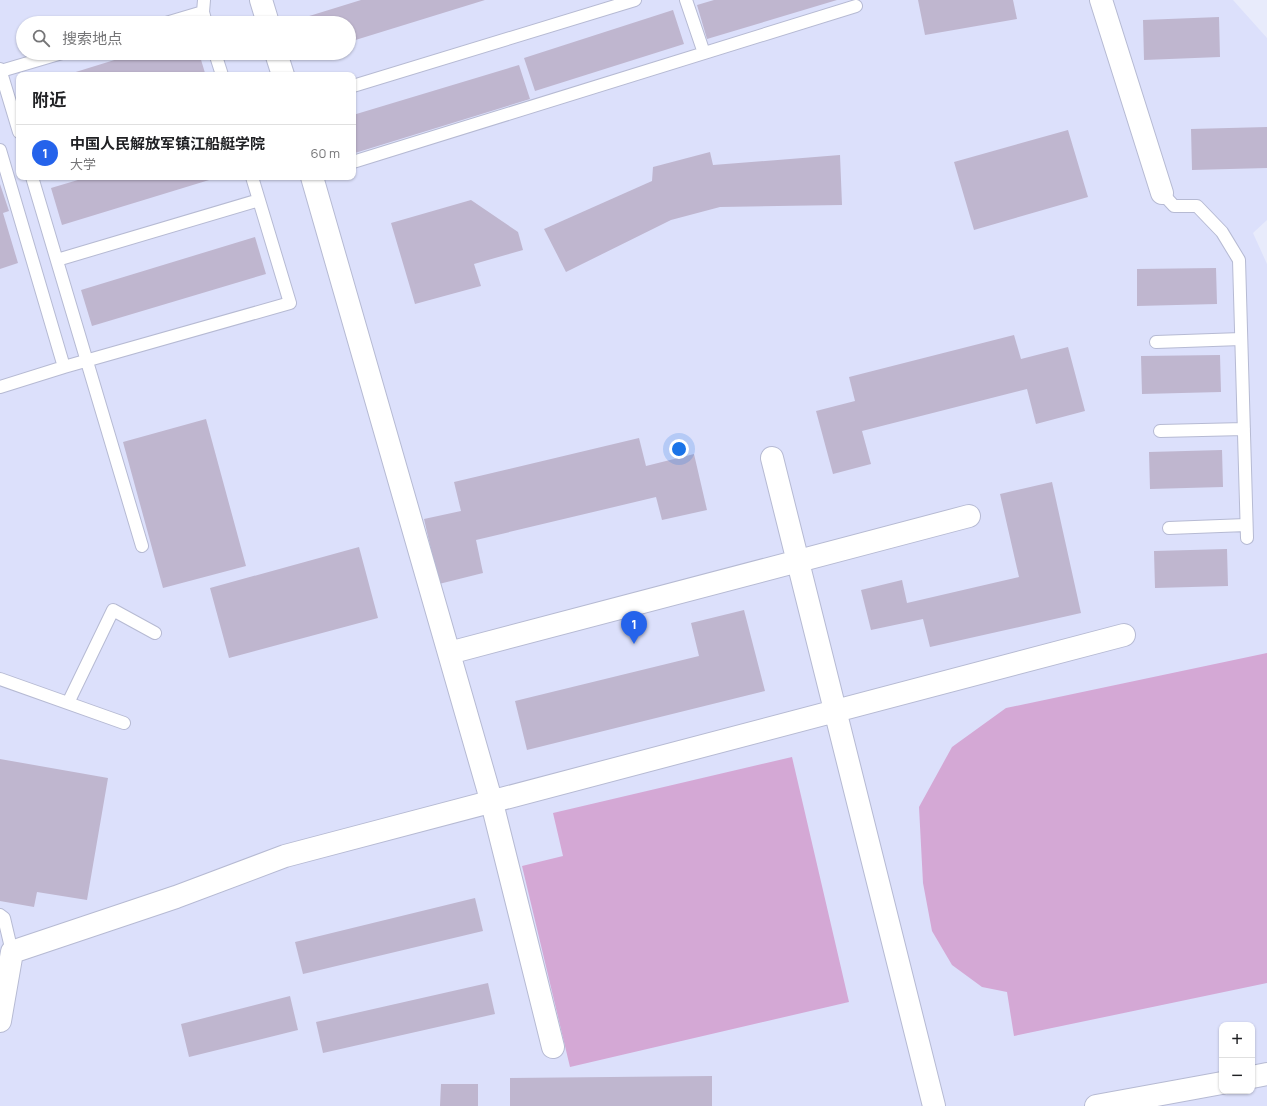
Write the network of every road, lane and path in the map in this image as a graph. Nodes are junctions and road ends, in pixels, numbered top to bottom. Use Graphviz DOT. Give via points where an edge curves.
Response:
graph roads {
  1 [pos="204,0"];
  2 [pos="261,0"];
  3 [pos="635,0"];
  4 [pos="686,0"];
  5 [pos="1101,0"];
  6 [pos="856,6"];
  7 [pos="205,16"];
  8 [pos="266,16"];
  9 [pos="704,53"];
  10 [pos="36,60"];
  11 [pos="217,60"];
  12 [pos="278,60"];
  13 [pos="0,70"];
  14 [pos="221,72"];
  15 [pos="282,72"];
  16 [pos="356,85"];
  17 [pos="16,122"];
  18 [pos="0,150"];
  19 [pos="356,161"];
  20 [pos="33,180"];
  21 [pos="253,180"];
  22 [pos="313,180"];
  23 [pos="1162,193"];
  24 [pos="259,200"];
  25 [pos="57,260"];
  26 [pos="1241,339"];
  27 [pos="1156,342"];
  28 [pos="87,360"];
  29 [pos="64,367"];
  30 [pos="0,387"];
  31 [pos="1244,430"];
  32 [pos="1160,431"];
  33 [pos="772,458"];
  34 [pos="969,516"];
  35 [pos="1246,525"];
  36 [pos="1170,528"];
  37 [pos="1247,538"];
  38 [pos="142,546"];
  39 [pos="798,561"];
  40 [pos="155,633"];
  41 [pos="1124,634"];
  42 [pos="449,653"];
  43 [pos="0,679"];
  44 [pos="68,703"];
  45 [pos="836,711"];
  46 [pos="124,723"];
  47 [pos="492,803"];
  48 [pos="0,915"];
  49 [pos="12,952"];
  50 [pos="0,1021"];
  51 [pos="554,1047"];
  52 [pos="1267,1074"];
  53 [pos="1255,1076"];
  54 [pos="1219,1083"];
  55 [pos="934,1106"];
  56 [pos="1096,1106"];
  1 -- 7 [label="lane"];
  2 -- 8 [label="street"];
  3 -- 16 [label="lane"];
  4 -- 9 [label="lane"];
  5 -- 23 [label="street"];
  6 -- 9 [label="lane"];
  9 -- 19 [label="lane"];
  10 -- 13 [label="lane"];
  11 -- 14 [label="lane"];
  12 -- 15 [label="street"];
  13 -- 17 [label="lane"];
  18 -- 29 [label="lane"];
  20 -- 25 [label="lane"];
  21 -- 24 [label="lane"];
  22 -- 42 [label="street"];
  23 -- 26 [label="lane" via="1174,206 1197,206 1222,232 1238,260"];
  24 -- 25 [label="lane"];
  24 -- 28 [label="lane" via="290,303"];
  25 -- 28 [label="lane"];
  26 -- 27 [label="lane"];
  26 -- 31 [label="lane"];
  28 -- 29 [label="lane"];
  28 -- 38 [label="lane"];
  29 -- 30 [label="lane"];
  31 -- 32 [label="lane"];
  31 -- 35 [label="lane"];
  33 -- 39 [label="street"];
  34 -- 39 [label="street"];
  35 -- 36 [label="lane"];
  35 -- 37 [label="lane"];
  39 -- 42 [label="street"];
  39 -- 45 [label="street"];
  40 -- 44 [label="lane" via="114,610"];
  41 -- 45 [label="street"];
  42 -- 47 [label="street"];
  43 -- 44 [label="lane"];
  44 -- 46 [label="lane"];
  45 -- 47 [label="street"];
  45 -- 55 [label="street"];
  47 -- 49 [label="street" via="284,856 176,897"];
  47 -- 51 [label="street"];
  48 -- 49 [label="lane" via="4,918"];
  49 -- 50 [label="street"];
  52 -- 53 [label="street"];
  54 -- 56 [label="street"];
}
